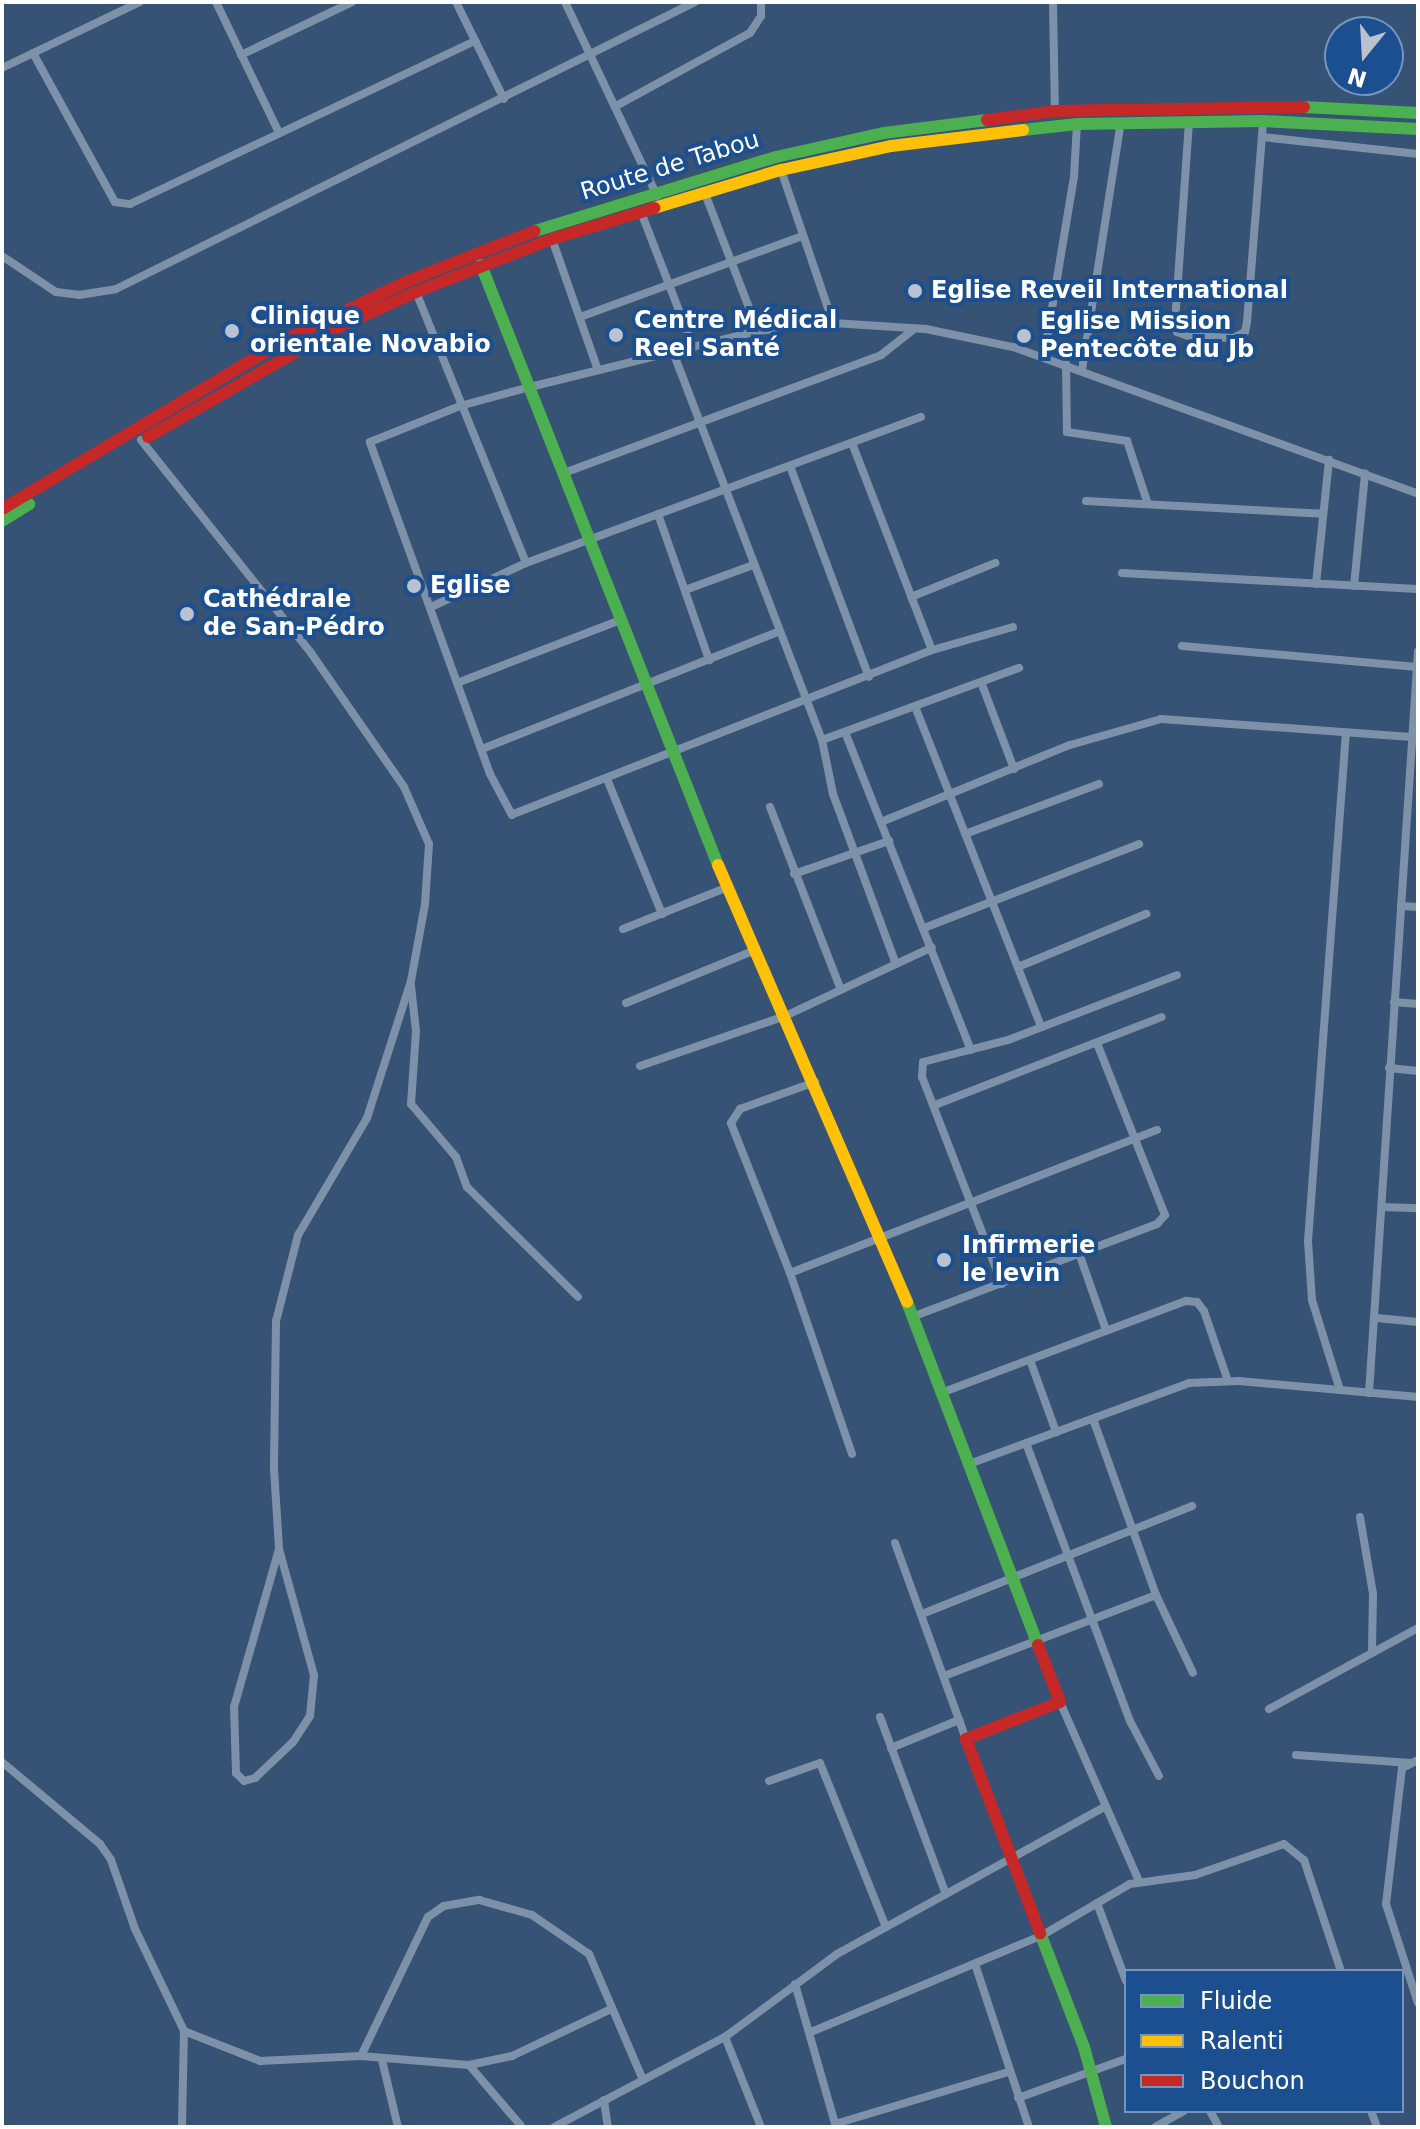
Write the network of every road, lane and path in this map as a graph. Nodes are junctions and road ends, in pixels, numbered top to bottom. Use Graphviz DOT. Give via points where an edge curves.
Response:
graph roads {
  1 [pos="140,2"];
  2 [pos="216,2"];
  3 [pos="352,2"];
  4 [pos="456,2"];
  5 [pos="565,2"];
  6 [pos="661,2"];
  7 [pos="695,2"];
  8 [pos="761,2"];
  9 [pos="1053,2"];
  10 [pos="128,5"];
  11 [pos="666,14"];
  12 [pos="475,41"];
  13 [pos="33,53"];
  14 [pos="241,55"];
  15 [pos="591,56"];
  16 [pos="2,68"];
  17 [pos="504,99"];
  18 [pos="616,106"];
  19 [pos="1055,111"];
  20 [pos="1418,113"];
  21 [pos="1189,121"];
  22 [pos="1263,121"];
  23 [pos="1121,122"];
  24 [pos="1077,124"];
  25 [pos="1056,126"];
  26 [pos="1418,129"];
  27 [pos="278,131"];
  28 [pos="1262,137"];
  29 [pos="1418,154"];
  30 [pos="781,170"];
  31 [pos="704,190"];
  32 [pos="655,191"];
  33 [pos="661,204"];
  34 [pos="640,211"];
  35 [pos="802,236"];
  36 [pos="552,239"];
  37 [pos="2,258"];
  38 [pos="731,261"];
  39 [pos="481,265"];
  40 [pos="667,284"];
  41 [pos="416,292"];
  42 [pos="580,317"];
  43 [pos="833,323"];
  44 [pos="914,329"];
  45 [pos="758,331"];
  46 [pos="693,347"];
  47 [pos="673,352"];
  48 [pos="1044,356"];
  49 [pos="1066,364"];
  50 [pos="598,370"];
  51 [pos="1082,370"];
  52 [pos="530,387"];
  53 [pos="460,406"];
  54 [pos="921,417"];
  55 [pos="700,422"];
  56 [pos="141,440"];
  57 [pos="852,443"];
  58 [pos="1329,460"];
  59 [pos="790,466"];
  60 [pos="564,473"];
  61 [pos="1365,474"];
  62 [pos="725,489"];
  63 [pos="1418,494"];
  64 [pos="1086,501"];
  65 [pos="1148,504"];
  66 [pos="2,509"];
  67 [pos="658,514"];
  68 [pos="1323,514"];
  69 [pos="2,521"];
  70 [pos="591,539"];
  71 [pos="526,563"];
  72 [pos="995,563"];
  73 [pos="753,565"];
  74 [pos="1122,573"];
  75 [pos="1316,584"];
  76 [pos="1354,586"];
  77 [pos="1418,589"];
  78 [pos="685,590"];
  79 [pos="911,597"];
  80 [pos="431,607"];
  81 [pos="623,619"];
  82 [pos="1013,627"];
  83 [pos="778,632"];
  84 [pos="1182,646"];
  85 [pos="932,650"];
  86 [pos="1418,652"];
  87 [pos="709,660"];
  88 [pos="1417,667"];
  89 [pos="1019,668"];
  90 [pos="869,677"];
  91 [pos="981,682"];
  92 [pos="457,683"];
  93 [pos="649,683"];
  94 [pos="805,703"];
  95 [pos="916,709"];
  96 [pos="845,732"];
  97 [pos="1346,732"];
  98 [pos="1411,737"];
  99 [pos="822,740"];
  100 [pos="482,749"];
  101 [pos="674,753"];
  102 [pos="1414,754"];
  103 [pos="1014,769"];
  104 [pos="607,779"];
  105 [pos="1099,784"];
  106 [pos="948,793"];
  107 [pos="770,807"];
  108 [pos="881,822"];
  109 [pos="1405,832"];
  110 [pos="1418,833"];
  111 [pos="965,834"];
  112 [pos="889,841"];
  113 [pos="1139,844"];
  114 [pos="855,853"];
  115 [pos="794,874"];
  116 [pos="728,887"];
  117 [pos="992,900"];
  118 [pos="1401,906"];
  119 [pos="1418,907"];
  120 [pos="662,914"];
  121 [pos="1146,914"];
  122 [pos="924,928"];
  123 [pos="623,929"];
  124 [pos="932,947"];
  125 [pos="755,950"];
  126 [pos="896,964"];
  127 [pos="1018,967"];
  128 [pos="1177,975"];
  129 [pos="411,981"];
  130 [pos="841,990"];
  131 [pos="1394,1002"];
  132 [pos="626,1003"];
  133 [pos="1418,1004"];
  134 [pos="785,1016"];
  135 [pos="1162,1017"];
  136 [pos="1041,1026"];
  137 [pos="1097,1043"];
  138 [pos="971,1050"];
  139 [pos="640,1066"];
  140 [pos="1389,1068"];
  141 [pos="1418,1071"];
  142 [pos="817,1081"];
  143 [pos="935,1105"];
  144 [pos="1157,1130"];
  145 [pos="1134,1139"];
  146 [pos="972,1201"];
  147 [pos="1382,1207"];
  148 [pos="1418,1208"];
  149 [pos="883,1238"];
  150 [pos="1079,1253"];
  151 [pos="790,1273"];
  152 [pos="1002,1284"];
  153 [pos="578,1297"];
  154 [pos="912,1317"];
  155 [pos="1377,1318"];
  156 [pos="1418,1322"];
  157 [pos="1106,1330"];
  158 [pos="1030,1360"];
  159 [pos="1228,1381"];
  160 [pos="1340,1390"];
  161 [pos="941,1393"];
  162 [pos="1369,1393"];
  163 [pos="1418,1397"];
  164 [pos="1093,1419"];
  165 [pos="1056,1432"];
  166 [pos="1026,1443"];
  167 [pos="852,1454"];
  168 [pos="969,1464"];
  169 [pos="1192,1506"];
  170 [pos="1360,1517"];
  171 [pos="1133,1527"];
  172 [pos="895,1543"];
  173 [pos="279,1549"];
  174 [pos="1067,1554"];
  175 [pos="1015,1574"];
  176 [pos="1156,1595"];
  177 [pos="922,1614"];
  178 [pos="1091,1617"];
  179 [pos="1418,1628"];
  180 [pos="1038,1638"];
  181 [pos="1372,1653"];
  182 [pos="1193,1673"];
  183 [pos="944,1676"];
  184 [pos="1060,1702"];
  185 [pos="1269,1709"];
  186 [pos="880,1717"];
  187 [pos="959,1720"];
  188 [pos="966,1739"];
  189 [pos="891,1748"];
  190 [pos="1296,1755"];
  191 [pos="1415,1761"];
  192 [pos="2,1762"];
  193 [pos="1159,1776"];
  194 [pos="769,1781"];
  195 [pos="1104,1807"];
  196 [pos="1012,1859"];
  197 [pos="1139,1881"];
  198 [pos="946,1894"];
  199 [pos="1097,1903"];
  200 [pos="886,1927"];
  201 [pos="1041,1936"];
  202 [pos="975,1964"];
  203 [pos="1340,1969"];
  204 [pos="1124,1976"];
  205 [pos="795,1984"];
  206 [pos="1418,2003"];
  207 [pos="611,2009"];
  208 [pos="184,2031"];
  209 [pos="811,2032"];
  210 [pos="725,2037"];
  211 [pos="361,2056"];
  212 [pos="382,2060"];
  213 [pos="1124,2060"];
  214 [pos="469,2065"];
  215 [pos="1008,2072"];
  216 [pos="1088,2073"];
  217 [pos="643,2080"];
  218 [pos="1018,2098"];
  219 [pos="604,2100"];
  220 [pos="1180,2113"];
  221 [pos="836,2126"];
  222 [pos="182,2127"];
  223 [pos="398,2127"];
  224 [pos="522,2127"];
  225 [pos="554,2127"];
  226 [pos="608,2127"];
  227 [pos="761,2127"];
  228 [pos="1029,2127"];
  229 [pos="1106,2127"];
  230 [pos="1155,2127"];
  1 -- 10 [label="street"];
  2 -- 14 [label="street"];
  3 -- 14 [label="street"];
  4 -- 12 [label="street"];
  5 -- 15 [label="street"];
  6 -- 11 [label="street"];
  7 -- 11 [label="street"];
  8 -- 18 [label="street" via="761,16 750,33"];
  9 -- 19 [label="street"];
  10 -- 13 [label="street"];
  11 -- 15 [label="street"];
  12 -- 17 [label="street"];
  12 -- 27 [label="street"];
  13 -- 16 [label="street"];
  13 -- 27 [label="street" via="90,161 122,205"];
  14 -- 27 [label="street"];
  15 -- 17 [label="street"];
  15 -- 18 [label="street"];
  17 -- 37 [label="street" via="116,289 56,292"];
  18 -- 32 [label="street"];
  19 -- 20 [label="main road, Route de Tabou" via="1261,105"];
  19 -- 25 [label="street"];
  19 -- 32 [label="main road, Route de Tabou" via="884,133"];
  21 -- 22 [label="main road, Route de Tabou"];
  21 -- 23 [label="main road, Route de Tabou"];
  21 -- 28 [label="street" via="1175,323 1177,332 1188,336 1233,338 1245,332"];
  22 -- 26 [label="main road, Route de Tabou"];
  22 -- 28 [label="street"];
  23 -- 24 [label="main road, Route de Tabou"];
  23 -- 51 [label="street"];
  24 -- 25 [label="main road, Route de Tabou"];
  24 -- 48 [label="street" via="1074,176"];
  25 -- 30 [label="main road, Route de Tabou" via="891,146"];
  28 -- 29 [label="street"];
  30 -- 31 [label="main road, Route de Tabou"];
  30 -- 35 [label="street"];
  31 -- 33 [label="main road, Route de Tabou"];
  31 -- 38 [label="street"];
  32 -- 33 [label="street"];
  32 -- 66 [label="main road, Route de Tabou" via="547,226 330,317"];
  33 -- 34 [label="main road, Route de Tabou"];
  34 -- 36 [label="main road, Route de Tabou"];
  34 -- 40 [label="street"];
  35 -- 38 [label="street"];
  35 -- 43 [label="street"];
  36 -- 39 [label="main road, Route de Tabou"];
  36 -- 42 [label="street"];
  38 -- 40 [label="street"];
  38 -- 45 [label="street"];
  39 -- 41 [label="main road, Route de Tabou"];
  39 -- 52 [label="main road"];
  40 -- 42 [label="street"];
  40 -- 46 [label="street"];
  41 -- 53 [label="street"];
  41 -- 56 [label="main road, Route de Tabou" via="339,327"];
  42 -- 50 [label="street"];
  43 -- 44 [label="street"];
  43 -- 45 [label="street"];
  44 -- 48 [label="street"];
  44 -- 55 [label="street" via="873,358"];
  45 -- 46 [label="street"];
  46 -- 47 [label="street"];
  47 -- 50 [label="street"];
  47 -- 55 [label="street"];
  48 -- 49 [label="street"];
  49 -- 51 [label="street"];
  49 -- 65 [label="street" via="1067,432 1127,441"];
  50 -- 52 [label="street"];
  51 -- 58 [label="street"];
  52 -- 53 [label="street"];
  52 -- 60 [label="main road"];
  53 -- 71 [label="street"];
  53 -- 80 [label="street" via="370,442"];
  54 -- 57 [label="street"];
  55 -- 60 [label="street"];
  55 -- 62 [label="street"];
  56 -- 69 [label="main road, Route de Tabou"];
  56 -- 129 [label="street" via="302,641 409,799 429,844"];
  57 -- 59 [label="street"];
  57 -- 79 [label="street"];
  58 -- 61 [label="street"];
  58 -- 68 [label="street"];
  59 -- 62 [label="street"];
  59 -- 90 [label="street"];
  60 -- 70 [label="main road"];
  61 -- 63 [label="street"];
  61 -- 76 [label="street"];
  62 -- 67 [label="street"];
  62 -- 73 [label="street"];
  64 -- 65 [label="street"];
  65 -- 68 [label="street"];
  67 -- 70 [label="street"];
  67 -- 78 [label="street"];
  68 -- 75 [label="street"];
  70 -- 71 [label="street"];
  70 -- 81 [label="main road"];
  71 -- 80 [label="street"];
  72 -- 79 [label="street"];
  73 -- 78 [label="street"];
  73 -- 83 [label="street"];
  74 -- 75 [label="street"];
  75 -- 76 [label="street"];
  76 -- 77 [label="street"];
  78 -- 87 [label="street"];
  79 -- 85 [label="street"];
  80 -- 92 [label="street"];
  81 -- 92 [label="street"];
  81 -- 93 [label="main road"];
  82 -- 85 [label="street"];
  83 -- 87 [label="street"];
  83 -- 94 [label="street"];
  84 -- 88 [label="street"];
  85 -- 90 [label="street"];
  86 -- 88 [label="street"];
  87 -- 93 [label="street"];
  88 -- 98 [label="street"];
  89 -- 91 [label="street"];
  90 -- 94 [label="street"];
  91 -- 95 [label="street"];
  91 -- 103 [label="street"];
  92 -- 100 [label="street"];
  93 -- 100 [label="street"];
  93 -- 101 [label="main road"];
  94 -- 99 [label="street"];
  94 -- 101 [label="street"];
  95 -- 96 [label="street"];
  95 -- 106 [label="street"];
  96 -- 99 [label="street"];
  96 -- 108 [label="street"];
  97 -- 98 [label="street"];
  97 -- 103 [label="street" via="1161,719 1126,726"];
  97 -- 160 [label="street" via="1308,1241 1312,1300"];
  98 -- 102 [label="street"];
  99 -- 114 [label="street" via="833,794"];
  100 -- 104 [label="street" via="512,815"];
  101 -- 104 [label="street"];
  101 -- 116 [label="main road"];
  102 -- 109 [label="street"];
  103 -- 106 [label="street"];
  104 -- 120 [label="street"];
  105 -- 111 [label="street"];
  106 -- 108 [label="street"];
  106 -- 111 [label="street"];
  107 -- 115 [label="street"];
  108 -- 112 [label="street"];
  109 -- 110 [label="street"];
  109 -- 118 [label="street"];
  111 -- 117 [label="street"];
  112 -- 114 [label="street"];
  112 -- 122 [label="street"];
  113 -- 117 [label="street"];
  114 -- 115 [label="street"];
  114 -- 126 [label="street"];
  115 -- 130 [label="street"];
  116 -- 120 [label="street"];
  116 -- 125 [label="main road"];
  117 -- 122 [label="street"];
  117 -- 127 [label="street"];
  118 -- 119 [label="street"];
  118 -- 131 [label="street"];
  120 -- 123 [label="street"];
  121 -- 127 [label="street"];
  122 -- 124 [label="street"];
  124 -- 126 [label="street"];
  124 -- 138 [label="street"];
  125 -- 132 [label="street"];
  125 -- 134 [label="main road"];
  126 -- 130 [label="street"];
  127 -- 136 [label="street"];
  128 -- 136 [label="street"];
  129 -- 153 [label="street" via="416,1031 411,1104 456,1157 467,1187"];
  129 -- 173 [label="street" via="367,1118 298,1235 287,1270 273,1371"];
  130 -- 134 [label="street"];
  131 -- 133 [label="street"];
  131 -- 140 [label="street"];
  134 -- 139 [label="street"];
  134 -- 142 [label="main road"];
  135 -- 137 [label="street"];
  136 -- 138 [label="street"];
  137 -- 143 [label="street"];
  137 -- 145 [label="street"];
  138 -- 143 [label="street" via="923,1062 920,1068"];
  140 -- 141 [label="street"];
  140 -- 147 [label="street"];
  142 -- 149 [label="main road"];
  142 -- 151 [label="street" via="740,1109 731,1123"];
  143 -- 146 [label="street"];
  144 -- 145 [label="street"];
  145 -- 146 [label="street"];
  145 -- 150 [label="street" via="1165,1215 1157,1224"];
  146 -- 149 [label="street"];
  146 -- 152 [label="street"];
  147 -- 148 [label="street"];
  147 -- 155 [label="street"];
  149 -- 151 [label="street"];
  149 -- 154 [label="main road"];
  150 -- 152 [label="street"];
  150 -- 157 [label="street"];
  151 -- 167 [label="street"];
  152 -- 154 [label="street"];
  154 -- 161 [label="main road"];
  155 -- 156 [label="street"];
  155 -- 162 [label="street"];
  157 -- 158 [label="street"];
  157 -- 159 [label="street" via="1186,1301 1197,1302"];
  158 -- 161 [label="street"];
  158 -- 165 [label="street"];
  159 -- 160 [label="street"];
  159 -- 164 [label="street" via="1189,1383"];
  160 -- 162 [label="street"];
  161 -- 168 [label="main road"];
  162 -- 163 [label="street"];
  164 -- 165 [label="street"];
  164 -- 171 [label="street"];
  165 -- 166 [label="street"];
  166 -- 168 [label="street"];
  166 -- 174 [label="street"];
  168 -- 175 [label="main road"];
  169 -- 171 [label="street"];
  170 -- 181 [label="street" via="1372,1582"];
  171 -- 174 [label="street"];
  171 -- 176 [label="street"];
  172 -- 177 [label="street"];
  173 -- 173 [label="street" via="312,1657 310,1716 293,1742 255,1778 244,1781 236,1773 234,1707"];
  174 -- 175 [label="street"];
  174 -- 178 [label="street"];
  175 -- 177 [label="street"];
  175 -- 180 [label="main road"];
  176 -- 178 [label="street"];
  176 -- 182 [label="street"];
  177 -- 183 [label="street"];
  178 -- 180 [label="street"];
  178 -- 193 [label="street" via="1135,1734"];
  179 -- 181 [label="street"];
  180 -- 183 [label="street"];
  180 -- 184 [label="main road"];
  181 -- 185 [label="street"];
  183 -- 187 [label="street"];
  184 -- 188 [label="main road"];
  184 -- 195 [label="street"];
  186 -- 189 [label="street"];
  187 -- 188 [label="street"];
  187 -- 189 [label="street"];
  188 -- 196 [label="main road"];
  189 -- 198 [label="street"];
  190 -- 191 [label="street"];
  191 -- 206 [label="street" via="1402,1768 1386,1904"];
  192 -- 208 [label="street" via="100,1844"];
  194 -- 200 [label="street" via="820,1763"];
  195 -- 196 [label="street"];
  195 -- 197 [label="street"];
  196 -- 198 [label="street"];
  196 -- 201 [label="main road"];
  197 -- 199 [label="street"];
  197 -- 203 [label="street" via="1195,1875 1284,1844 1304,1860"];
  198 -- 200 [label="street"];
  199 -- 201 [label="street"];
  199 -- 204 [label="street"];
  200 -- 205 [label="street"];
  201 -- 202 [label="street"];
  201 -- 216 [label="main road" via="1084,2047"];
  202 -- 209 [label="street"];
  202 -- 215 [label="street"];
  205 -- 209 [label="street"];
  205 -- 210 [label="street"];
  207 -- 211 [label="street" via="589,1954 562,1932 508,1905 479,1900 444,1906 428,1917"];
  207 -- 214 [label="street" via="512,2056"];
  207 -- 217 [label="street"];
  208 -- 211 [label="street" via="260,2061"];
  208 -- 222 [label="street"];
  209 -- 221 [label="street"];
  210 -- 217 [label="street"];
  210 -- 227 [label="street"];
  211 -- 212 [label="street"];
  212 -- 214 [label="street"];
  212 -- 223 [label="street"];
  213 -- 216 [label="street"];
  214 -- 224 [label="street"];
  215 -- 218 [label="street"];
  215 -- 221 [label="street"];
  216 -- 218 [label="street"];
  216 -- 229 [label="main road"];
  217 -- 219 [label="street"];
  218 -- 228 [label="street"];
  219 -- 225 [label="street"];
  219 -- 226 [label="street"];
  220 -- 230 [label="street"];
}
